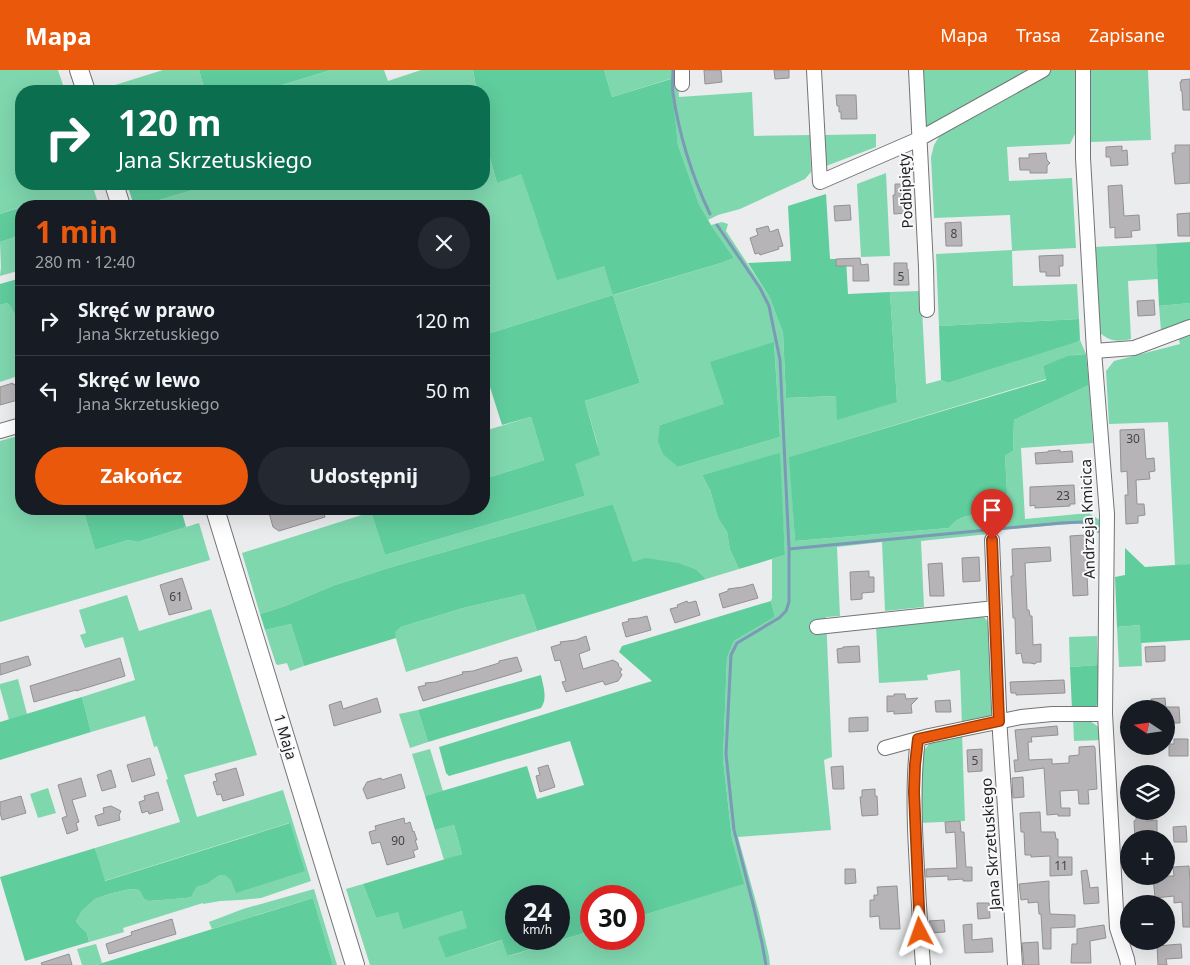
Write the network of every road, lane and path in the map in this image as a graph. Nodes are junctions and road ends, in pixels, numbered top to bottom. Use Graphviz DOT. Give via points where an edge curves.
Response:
graph roads {
  1 [pos="79,70"];
  2 [pos="682,70"];
  3 [pos="814,70"];
  4 [pos="916,70"];
  5 [pos="1043,70"];
  6 [pos="1083,70"];
  7 [pos="682,84"];
  8 [pos="84,85"];
  9 [pos="919,138"];
  10 [pos="927,310"];
  11 [pos="1190,327"];
  12 [pos="1094,351"];
  13 [pos="15,426"];
  14 [pos="0,431"];
  15 [pos="217,515"];
  16 [pos="992,540"];
  17 [pos="995,608"];
  18 [pos="817,627"];
  19 [pos="1105,714"];
  20 [pos="999,721"];
  21 [pos="918,739"];
  22 [pos="885,748"];
  23 [pos="355,965"];
  24 [pos="923,965"];
  25 [pos="1014,965"];
  26 [pos="1128,965"];
  1 -- 8 [label="main road"];
  2 -- 7 [label="street"];
  3 -- 9 [label="street" via="820,182"];
  4 -- 9 [label="street, Podbipięty"];
  5 -- 9 [label="street"];
  6 -- 12 [label="street, Andrzeja Kmicica" via="1083,158"];
  9 -- 10 [label="street, Podbipięty"];
  11 -- 12 [label="street" via="1134,348"];
  12 -- 19 [label="street, Andrzeja Kmicica" via="1107,514"];
  13 -- 14 [label="street"];
  15 -- 23 [label="main road, 1 Maja"];
  16 -- 17 [label="street, Jana Skrzetuskiego"];
  17 -- 18 [label="street"];
  17 -- 20 [label="street, Jana Skrzetuskiego"];
  19 -- 20 [label="street" via="1052,714"];
  19 -- 26 [label="street, Andrzeja Kmicica" via="1117,928"];
  20 -- 21 [label="street"];
  20 -- 25 [label="street, Jana Skrzetuskiego"];
  21 -- 22 [label="street"];
  21 -- 24 [label="street" via="915,823"];
}
